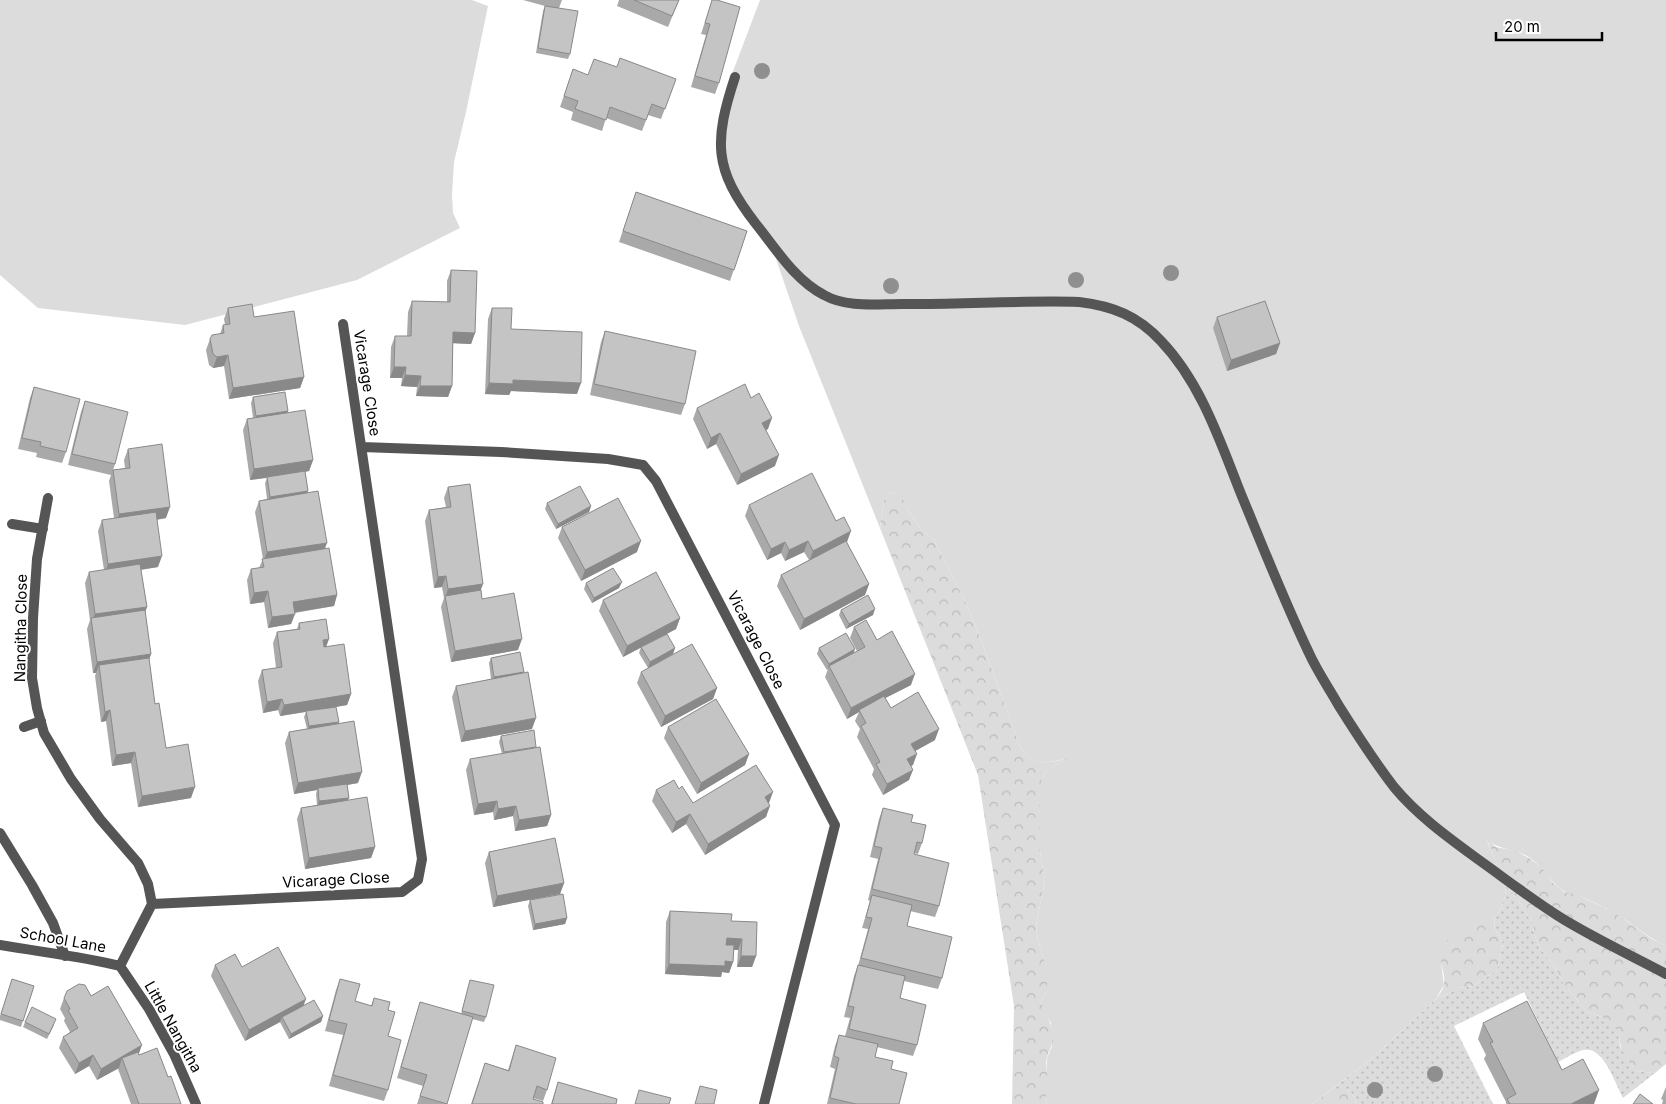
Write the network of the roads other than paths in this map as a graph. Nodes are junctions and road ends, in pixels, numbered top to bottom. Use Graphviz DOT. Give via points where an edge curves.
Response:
graph roads {
  1 [pos="735,76"];
  2 [pos="343,324"];
  3 [pos="362,447"];
  4 [pos="48,498"];
  5 [pos="12,524"];
  6 [pos="43,529"];
  7 [pos="41,721"];
  8 [pos="24,727"];
  9 [pos="0,833"];
  10 [pos="152,904"];
  11 [pos="0,944"];
  12 [pos="65,956"];
  13 [pos="120,966"];
  14 [pos="1666,974"];
  15 [pos="196,1104"];
  16 [pos="764,1104"];
  1 -- 14 [label="street" via="721,131 722,158 731,188 782,256 822,294 850,304 1098,304 1131,317 1160,340 1195,388 1310,655 1355,731 1394,786 1447,836 1543,905 1584,931"];
  2 -- 3 [label="street, Vicarage Close"];
  3 -- 10 [label="street, Vicarage Close" via="422,859 418,880 402,892"];
  3 -- 16 [label="street, Vicarage Close" via="608,458 643,465 656,481 835,825"];
  4 -- 6 [label="street, Nangitha Close"];
  5 -- 6 [label="street"];
  6 -- 7 [label="street, Nangitha Close" via="37,559 32,678"];
  7 -- 8 [label="street"];
  7 -- 10 [label="street, Nangitha Close" via="44,733 71,779 138,863 148,884"];
  9 -- 12 [label="street" via="49,916"];
  10 -- 13 [label="street"];
  11 -- 12 [label="street, School Lane"];
  12 -- 13 [label="street, School Lane"];
  13 -- 15 [label="street, Little Nangitha" via="174,1054"];
}
